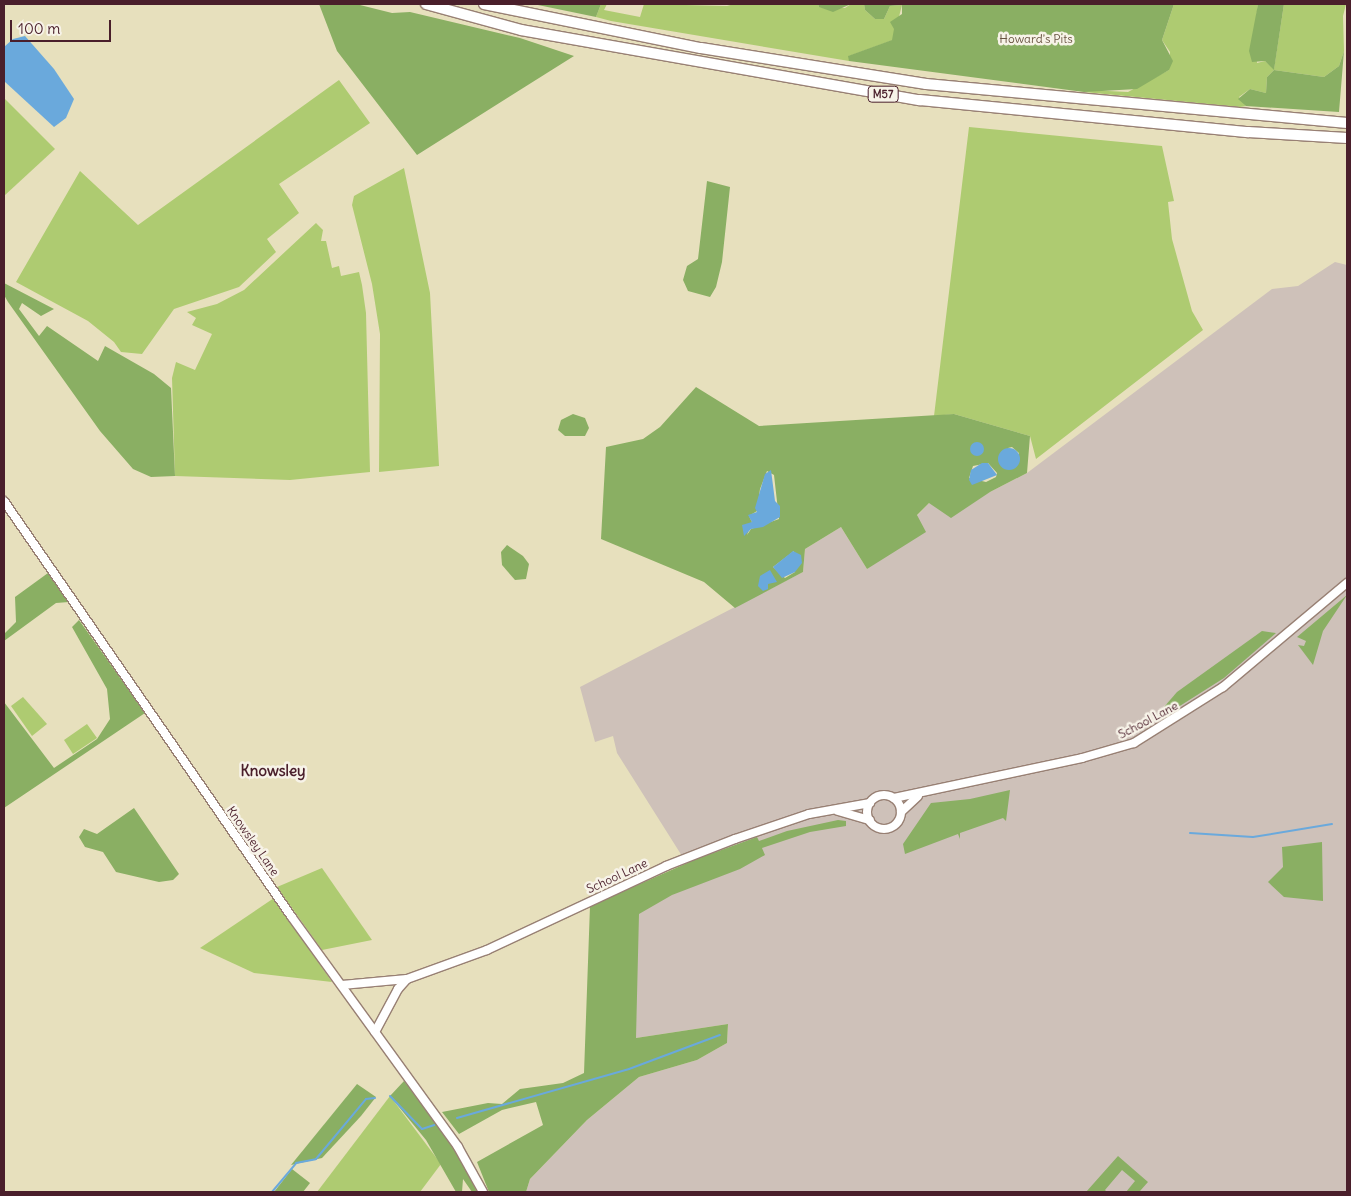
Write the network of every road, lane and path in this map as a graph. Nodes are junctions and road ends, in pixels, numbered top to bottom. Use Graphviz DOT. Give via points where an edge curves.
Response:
graph roads {
  1 [pos="426,4"];
  2 [pos="484,4"];
  3 [pos="1347,123"];
  4 [pos="1347,138"];
  5 [pos="4,501"];
  6 [pos="1347,583"];
  7 [pos="920,795"];
  8 [pos="894,798"];
  9 [pos="870,803"];
  10 [pos="836,810"];
  11 [pos="901,812"];
  12 [pos="870,820"];
  13 [pos="410,978"];
  14 [pos="342,985"];
  15 [pos="375,1032"];
  16 [pos="483,1192"];
  1 -- 4 [label="highway, M57" via="530,32 920,100 1248,132"];
  2 -- 3 [label="highway, M57" via="701,48 926,84"];
  5 -- 14 [label="main road, Knowsley Lane"];
  6 -- 7 [label="main road, School Lane" via="1223,687 1134,742 1082,758"];
  7 -- 8 [label="main road, School Lane"];
  7 -- 11 [label="main road, School Lane"];
  8 -- 9 [label="main road" via="883,795"];
  8 -- 11 [label="main road"];
  9 -- 10 [label="main road, School Lane"];
  9 -- 12 [label="main road"];
  10 -- 12 [label="main road, School Lane"];
  10 -- 13 [label="main road, School Lane" via="794,818 680,860 487,950"];
  11 -- 12 [label="main road" via="898,822 889,828 878,827"];
  13 -- 14 [label="main road, School Lane"];
  13 -- 15 [label="main road" via="398,989"];
  14 -- 15 [label="main road, Knowsley Lane"];
  15 -- 16 [label="main road, Knowsley Lane" via="458,1147"];
}
